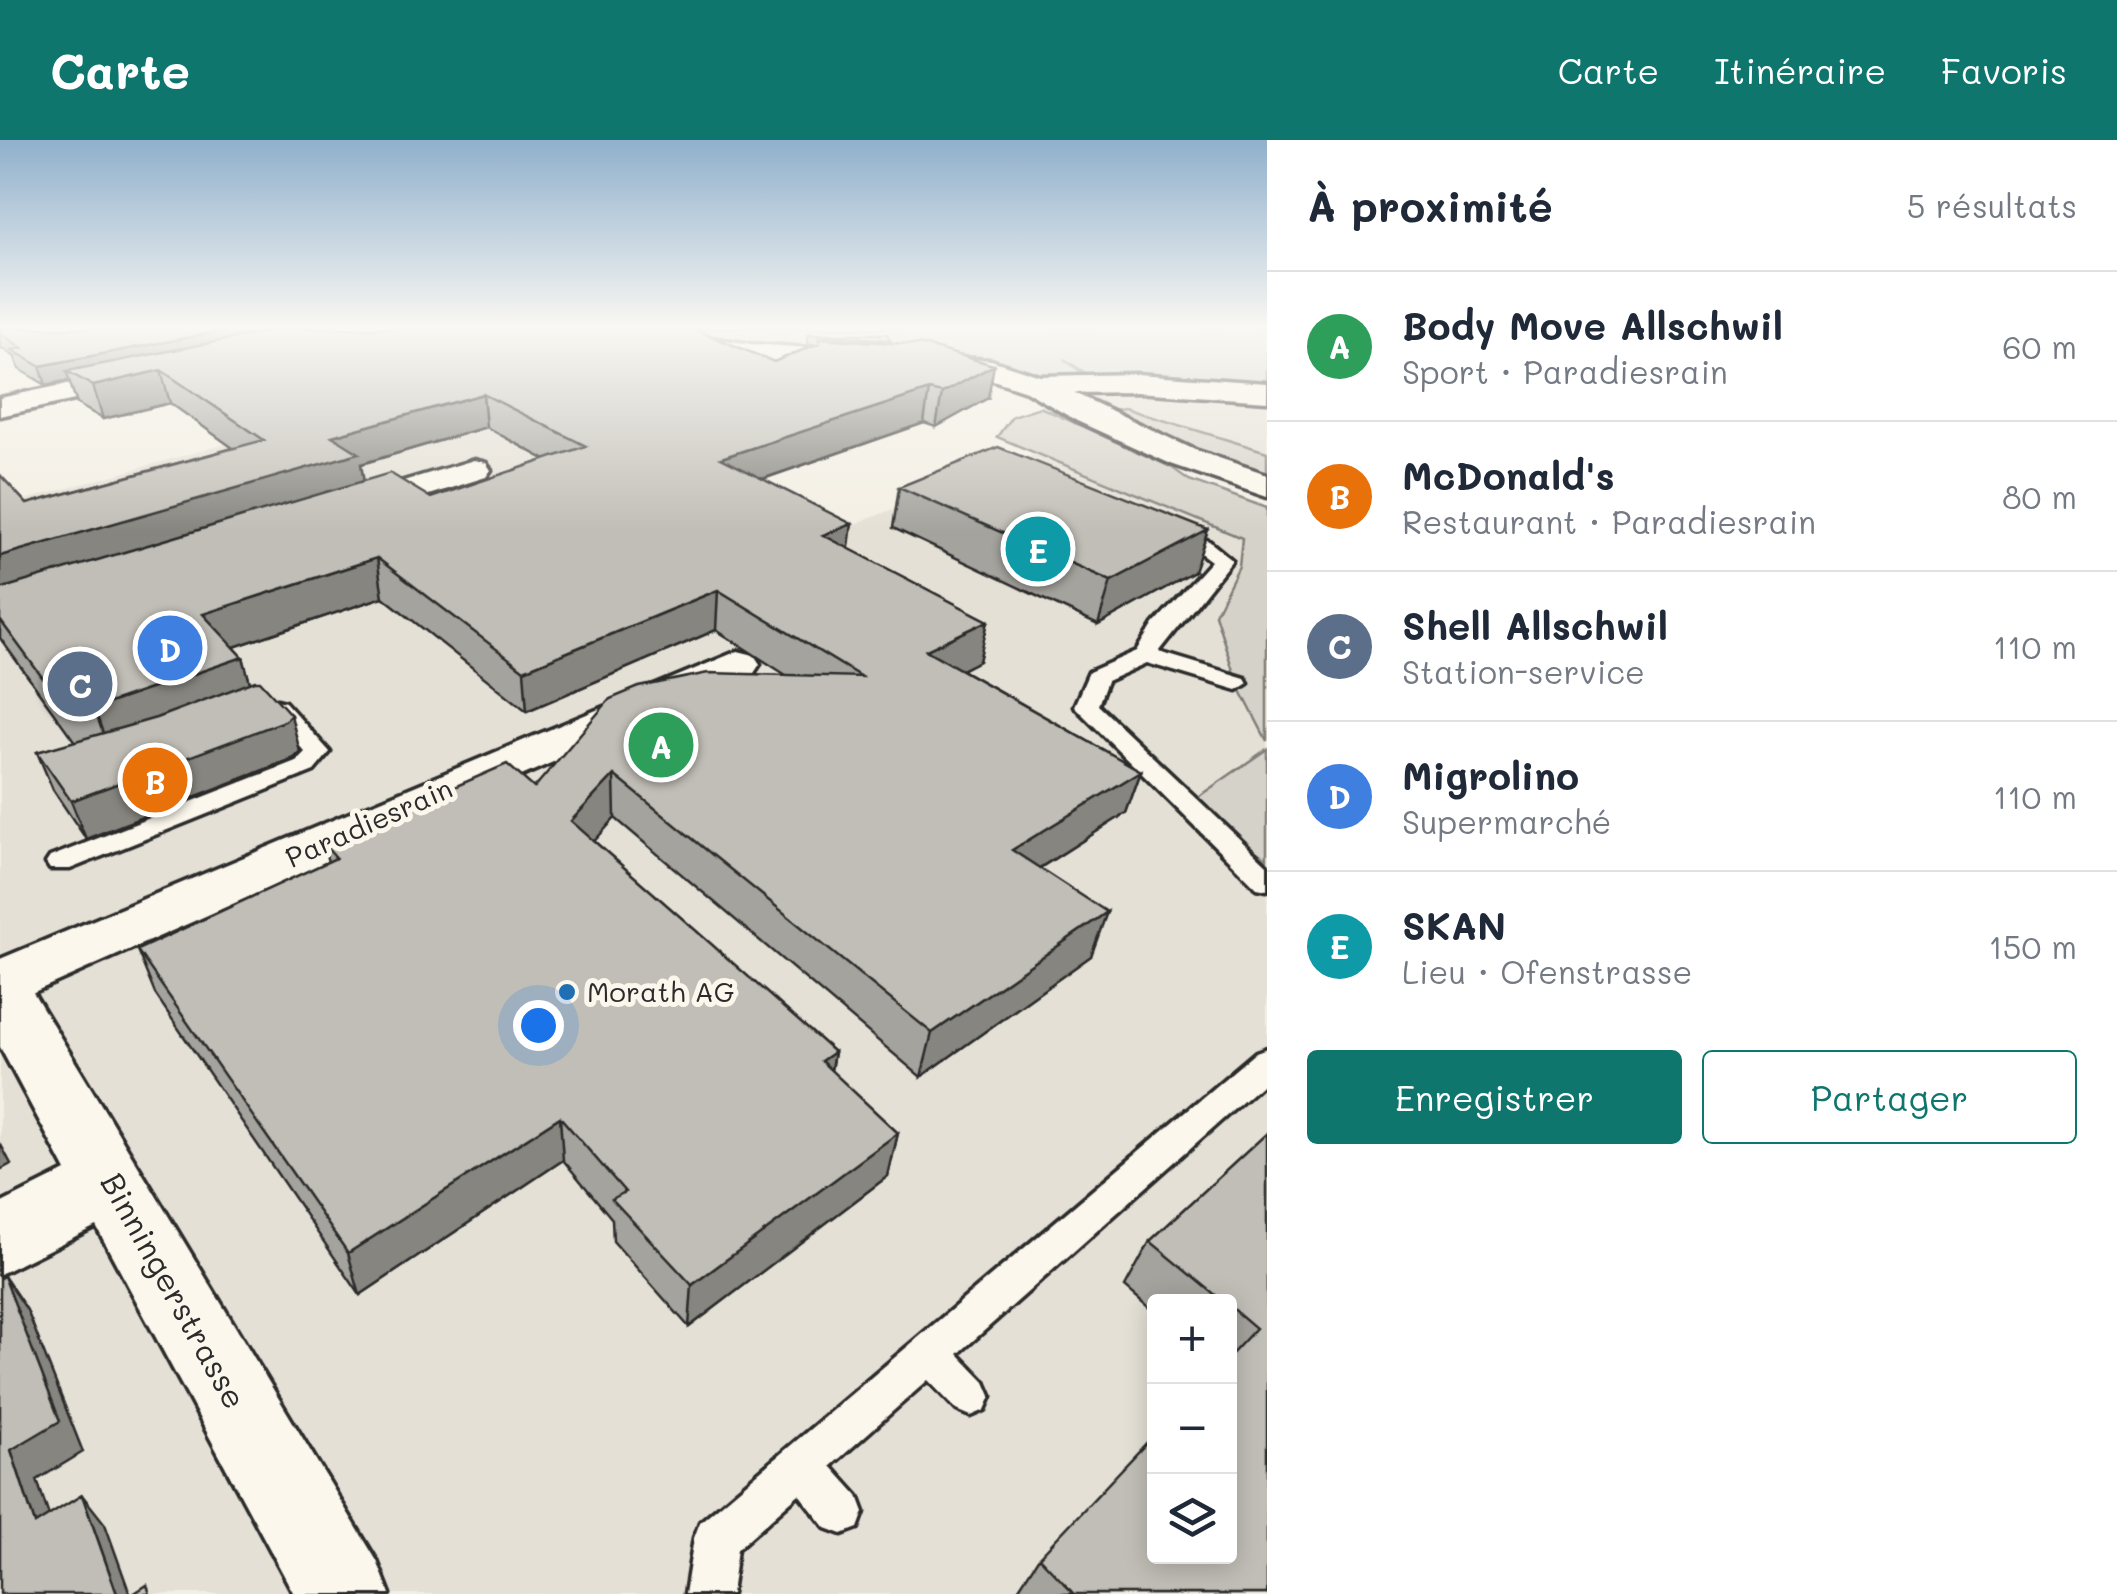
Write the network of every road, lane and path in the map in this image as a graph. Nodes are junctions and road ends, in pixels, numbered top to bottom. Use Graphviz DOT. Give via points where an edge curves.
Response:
graph roads {
  1 [pos="53,396"];
  2 [pos="1055,396"];
  3 [pos="0,407"];
  4 [pos="474,470"];
  5 [pos="1267,486"];
  6 [pos="302,524"];
  7 [pos="1153,524"];
  8 [pos="1146,655"];
  9 [pos="738,664"];
  10 [pos="1238,684"];
  11 [pos="241,714"];
  12 [pos="60,863"];
  13 [pos="1267,881"];
  14 [pos="0,987"];
  15 [pos="1267,1060"];
  16 [pos="112,1182"];
  17 [pos="0,1241"];
  18 [pos="930,1354"];
  19 [pos="971,1396"];
  20 [pos="802,1464"];
  21 [pos="842,1512"];
  22 [pos="344,1594"];
  23 [pos="708,1594"];
  1 -- 3 [label="street"];
  2 -- 5 [label="street" via="1166,449"];
  4 -- 6 [label="street"];
  7 -- 8 [label="lane" via="1222,560 1155,633"];
  8 -- 10 [label="lane"];
  8 -- 13 [label="lane" via="1098,677 1086,706"];
  9 -- 14 [label="street, Paradiesrain"];
  11 -- 12 [label="lane" via="276,707 318,752 305,766"];
  14 -- 16 [label="street, Binningerstrasse"];
  15 -- 18 [label="lane"];
  16 -- 17 [label="street"];
  16 -- 22 [label="street, Binningerstrasse"];
  18 -- 19 [label="lane"];
  18 -- 20 [label="lane"];
  20 -- 21 [label="lane"];
  20 -- 23 [label="lane" via="716,1538"];
}
